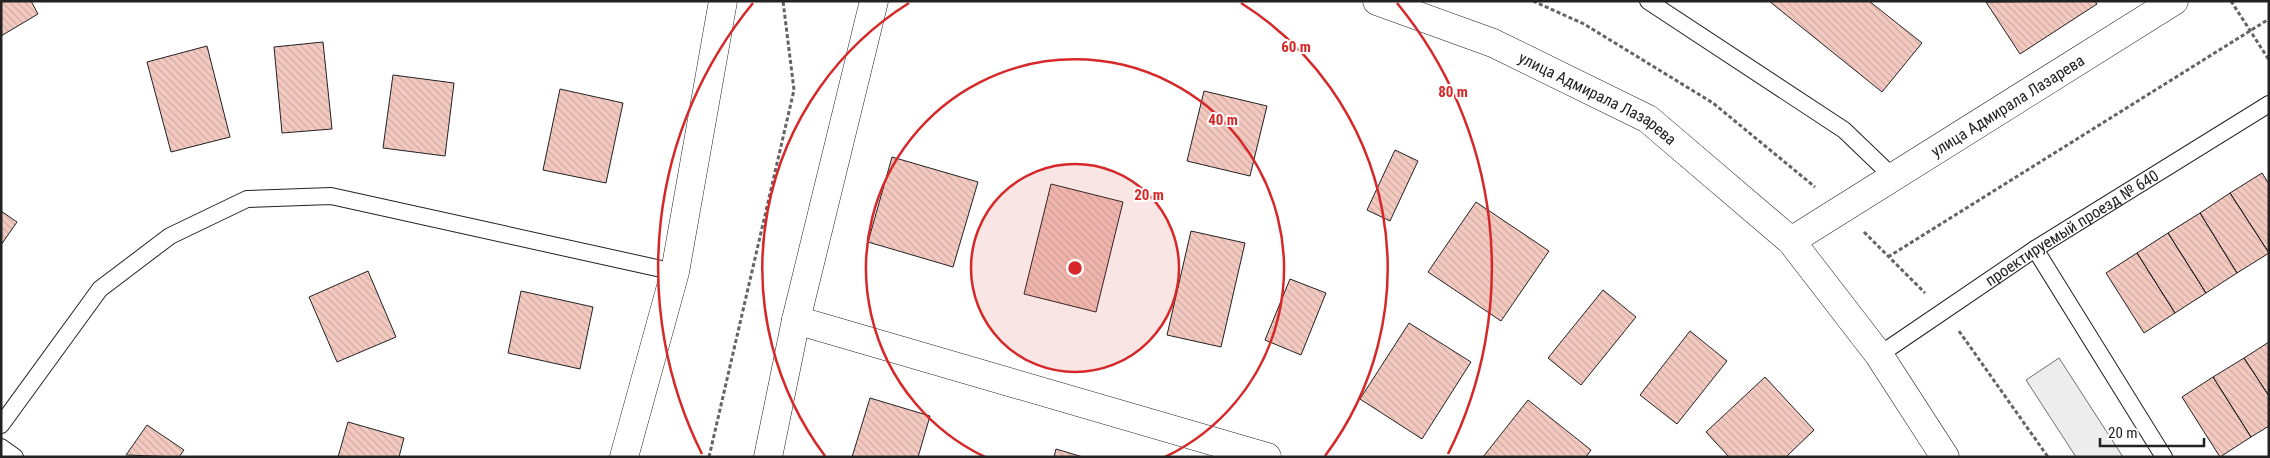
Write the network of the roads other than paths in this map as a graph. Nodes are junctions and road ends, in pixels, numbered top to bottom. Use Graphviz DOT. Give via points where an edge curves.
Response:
graph roads {
  1 [pos="724,1"];
  2 [pos="874,1"];
  3 [pos="1377,1"];
  4 [pos="1648,1"];
  5 [pos="2174,1"];
  6 [pos="2269,104"];
  7 [pos="1893,177"];
  8 [pos="1791,241"];
  9 [pos="2035,249"];
  10 [pos="675,272"];
  11 [pos="796,320"];
  12 [pos="1879,355"];
  13 [pos="1,425"];
  14 [pos="1,447"];
  15 [pos="15,457"];
  16 [pos="624,457"];
  17 [pos="768,457"];
  18 [pos="1267,457"];
  19 [pos="1945,457"];
  20 [pos="2164,457"];
  1 -- 10 [label="street"];
  2 -- 11 [label="street"];
  3 -- 8 [label="street, улица Адмирала Лазарева" via="1493,43 1648,119"];
  4 -- 7 [label="lane" via="1844,130"];
  5 -- 7 [label="street, улица Адмирала Лазарева"];
  6 -- 9 [label="lane, проектируемый проезд № 640"];
  7 -- 8 [label="street, улица Адмирала Лазарева"];
  8 -- 12 [label="street, улица Адмирала Лазарева"];
  9 -- 12 [label="lane, проектируемый проезд № 640"];
  9 -- 20 [label="lane"];
  10 -- 13 [label="lane" via="331,196 247,199 170,236 100,289"];
  10 -- 16 [label="street"];
  11 -- 17 [label="street"];
  11 -- 18 [label="street"];
  12 -- 19 [label="street, улица Адмирала Лазарева"];
  14 -- 15 [label="lane"];
}
